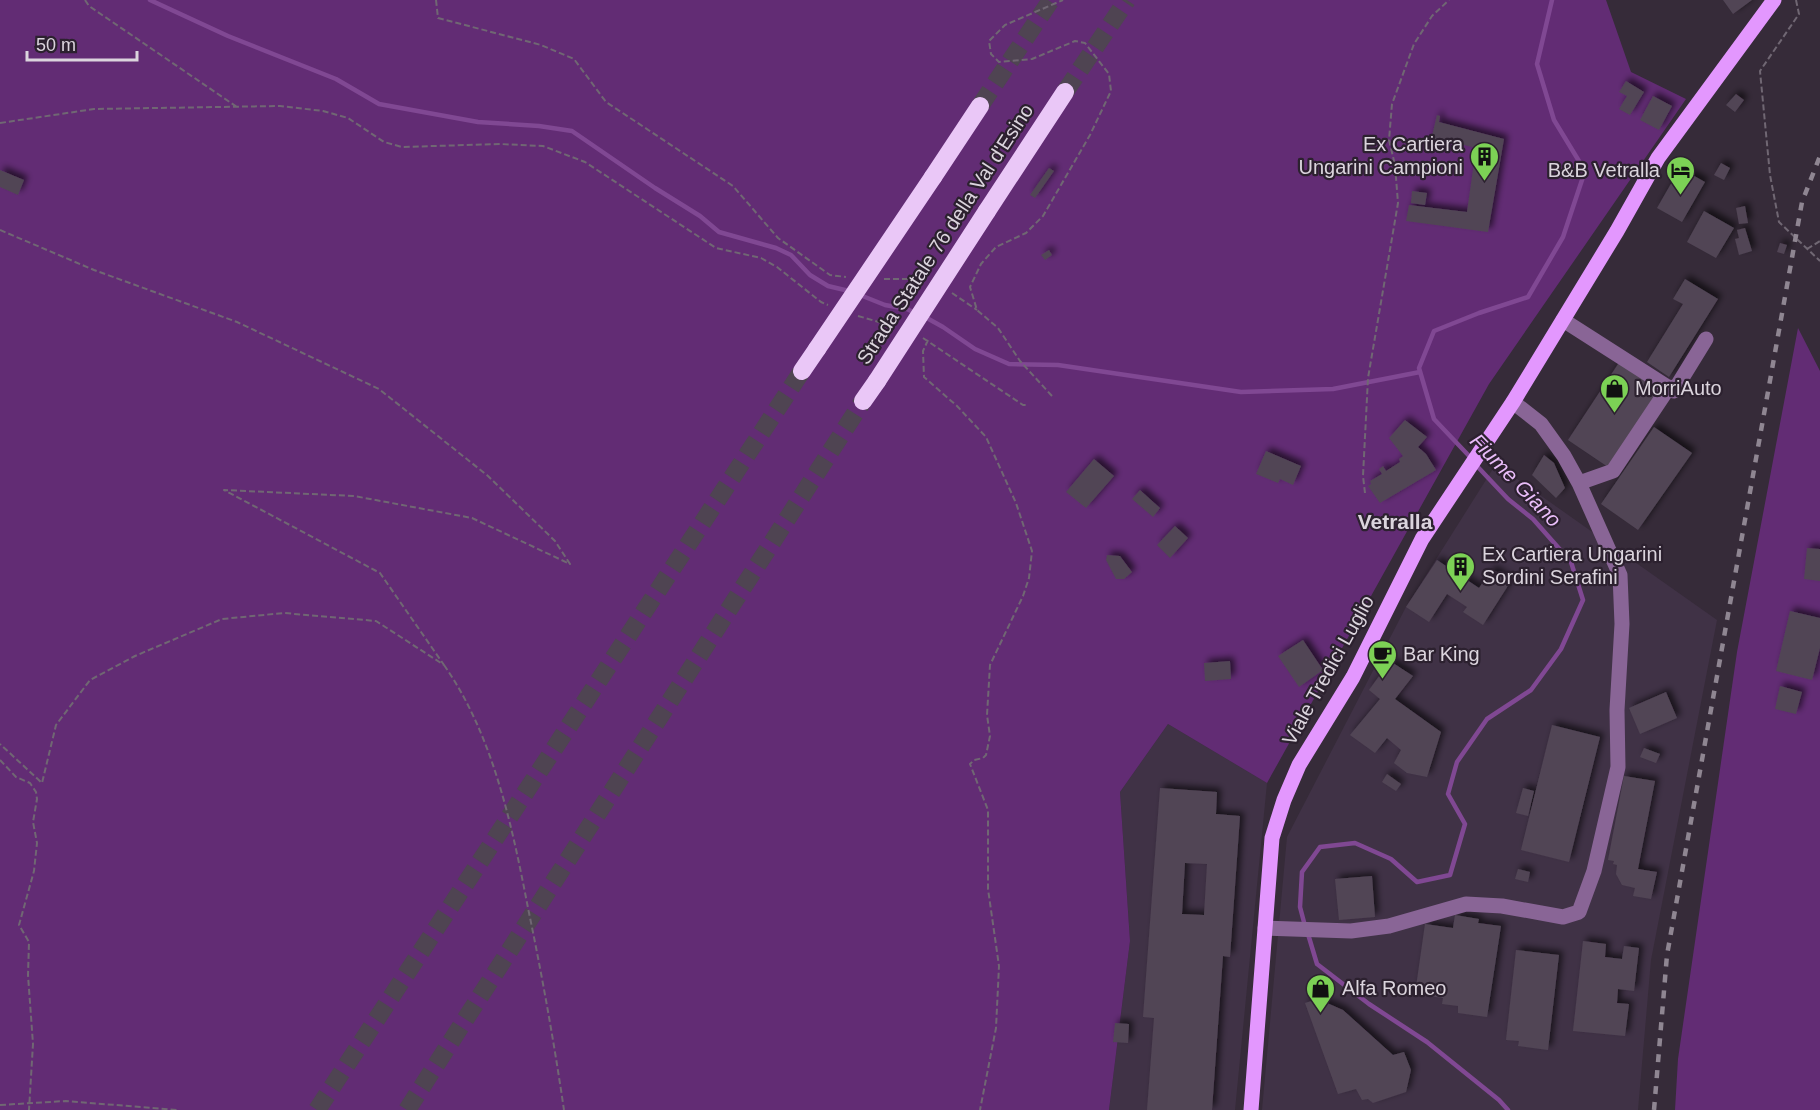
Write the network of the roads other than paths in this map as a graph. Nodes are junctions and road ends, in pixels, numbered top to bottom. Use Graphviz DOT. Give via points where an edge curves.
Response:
graph roads {
  1 [pos="1774,0"];
  2 [pos="1065,92"];
  3 [pos="980,106"];
  4 [pos="1563,320"];
  5 [pos="1706,339"];
  6 [pos="802,371"];
  7 [pos="1669,387"];
  8 [pos="863,401"];
  9 [pos="1513,402"];
  10 [pos="1579,483"];
  11 [pos="1265,928"];
  12 [pos="1251,1110"];
  1 -- 4 [label="main road, Viale Tredici Luglio" via="1658,158"];
  2 -- 8 [label="highway, Strada Statale 76 della Val d'Esino, bridge"];
  3 -- 6 [label="highway, Strada Statale 76 della Val d'Esino, bridge"];
  4 -- 7 [label="street"];
  4 -- 9 [label="main road, Viale Tredici Luglio"];
  5 -- 7 [label="street" via="1674,391"];
  7 -- 10 [label="street" via="1613,471"];
  9 -- 10 [label="street" via="1541,424"];
  9 -- 11 [label="main road, Viale Tredici Luglio" via="1422,539 1353,677 1299,765 1272,838"];
  10 -- 11 [label="street" via="1620,575 1622,624 1618,767 1594,871 1579,912 1563,917 1466,904 1389,926 1351,931"];
  11 -- 12 [label="main road, Viale Tredici Luglio"];
}
